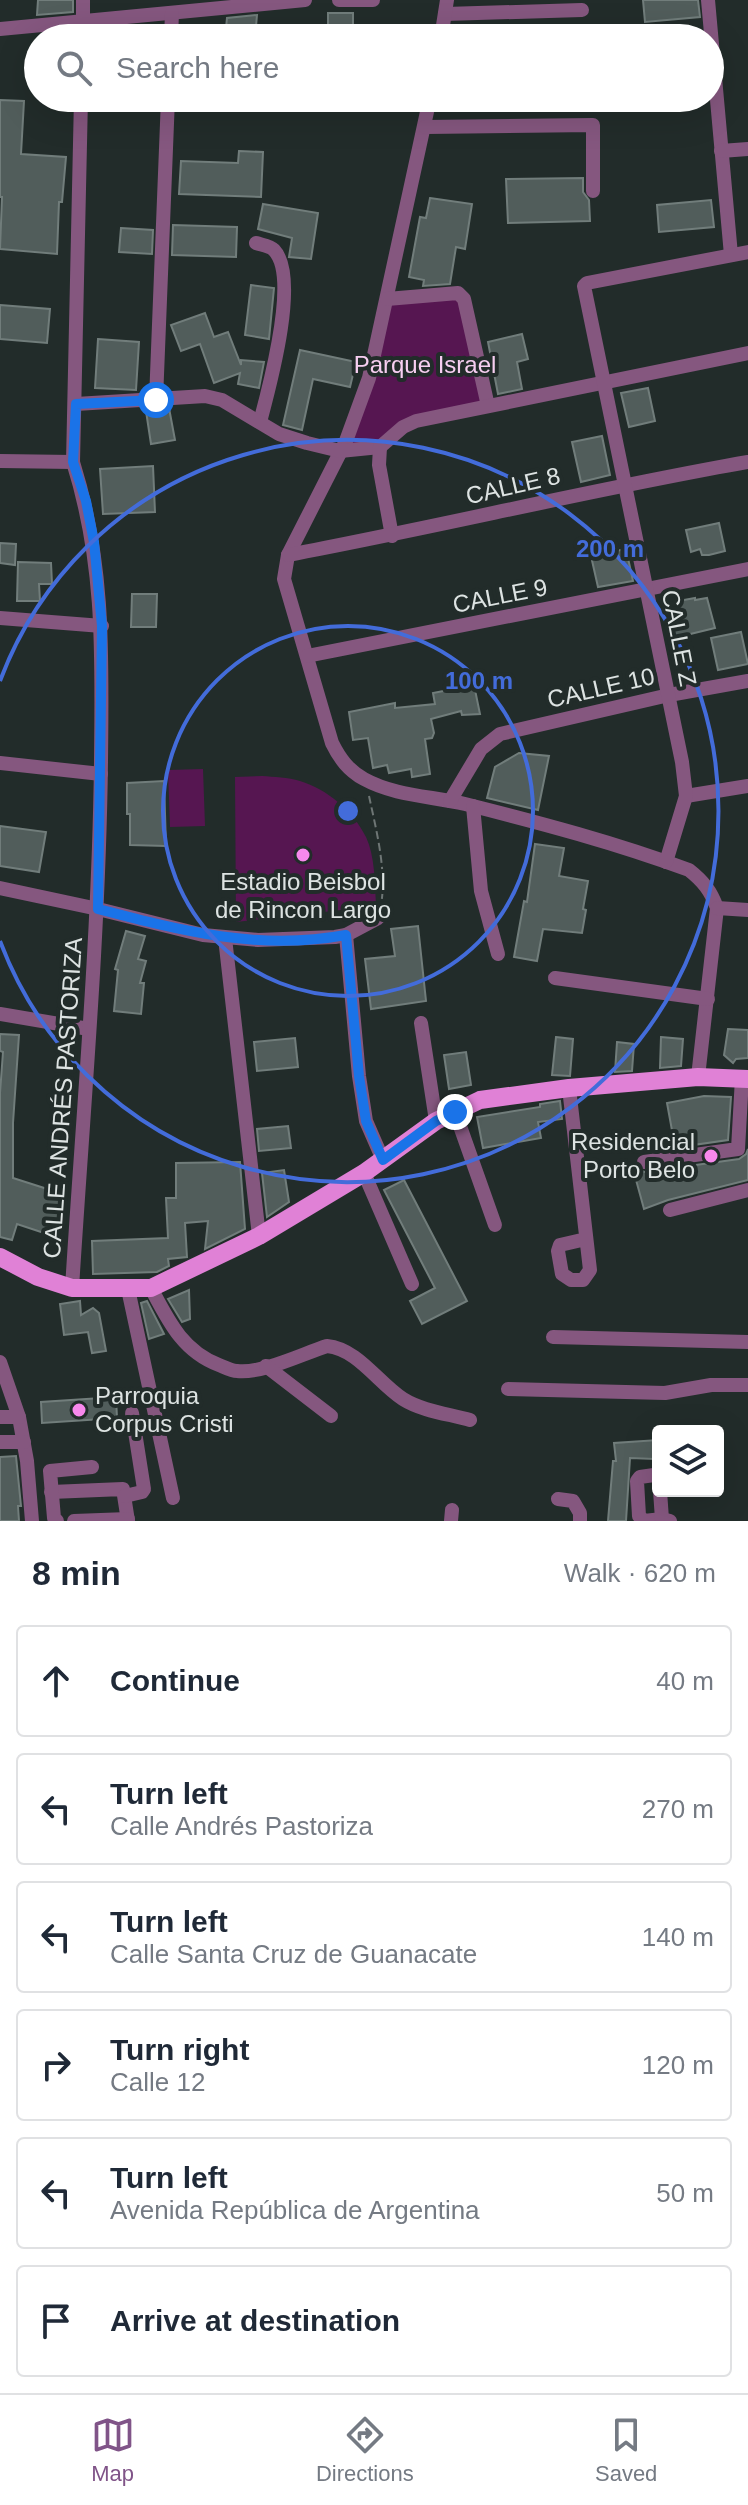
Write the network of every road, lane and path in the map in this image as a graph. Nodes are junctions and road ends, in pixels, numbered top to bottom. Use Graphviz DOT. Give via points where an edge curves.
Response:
graph roads {
  1 [pos="83,0"];
  2 [pos="305,0"];
  3 [pos="339,0"];
  4 [pos="373,0"];
  5 [pos="708,0"];
  6 [pos="230,3"];
  7 [pos="446,7"];
  8 [pos="582,10"];
  9 [pos="172,13"];
  10 [pos="83,21"];
  11 [pos="52,24"];
  12 [pos="172,24"];
  13 [pos="710,24"];
  14 [pos="24,27"];
  15 [pos="0,29"];
  16 [pos="81,112"];
  17 [pos="167,112"];
  18 [pos="428,112"];
  19 [pos="718,112"];
  20 [pos="425,127"];
  21 [pos="748,149"];
  22 [pos="721,151"];
  23 [pos="593,191"];
  24 [pos="256,243"];
  25 [pos="748,252"];
  26 [pos="731,255"];
  27 [pos="387,299"];
  28 [pos="748,353"];
  29 [pos="603,383"];
  30 [pos="156,400"];
  31 [pos="76,404"];
  32 [pos="488,406"];
  33 [pos="260,422"];
  34 [pos="380,447"];
  35 [pos="340,451"];
  36 [pos="0,461"];
  37 [pos="73,462"];
  38 [pos="748,462"];
  39 [pos="625,484"];
  40 [pos="392,536"];
  41 [pos="288,555"];
  42 [pos="748,569"];
  43 [pos="647,589"];
  44 [pos="0,618"];
  45 [pos="102,626"];
  46 [pos="307,656"];
  47 [pos="748,681"];
  48 [pos="669,695"];
  49 [pos="0,763"];
  50 [pos="101,774"];
  51 [pos="364,779"];
  52 [pos="748,786"];
  53 [pos="686,796"];
  54 [pos="450,801"];
  55 [pos="473,806"];
  56 [pos="666,862"];
  57 [pos="0,888"];
  58 [pos="717,908"];
  59 [pos="98,909"];
  60 [pos="748,910"];
  61 [pos="378,918"];
  62 [pos="346,935"];
  63 [pos="225,938"];
  64 [pos="498,954"];
  65 [pos="555,978"];
  66 [pos="708,999"];
  67 [pos="0,1014"];
  68 [pos="421,1023"];
  69 [pos="89,1029"];
  70 [pos="698,1077"];
  71 [pos="745,1078"];
  72 [pos="569,1088"];
  73 [pos="744,1102"];
  74 [pos="455,1112"];
  75 [pos="436,1121"];
  76 [pos="743,1148"];
  77 [pos="383,1160"];
  78 [pos="644,1162"];
  79 [pos="364,1173"];
  80 [pos="748,1190"];
  81 [pos="670,1210"];
  82 [pos="495,1225"];
  83 [pos="259,1236"];
  84 [pos="586,1239"];
  85 [pos="0,1257"];
  86 [pos="412,1284"];
  87 [pos="72,1288"];
  88 [pos="151,1288"];
  89 [pos="128,1289"];
  90 [pos="553,1337"];
  91 [pos="748,1342"];
  92 [pos="0,1362"];
  93 [pos="266,1366"];
  94 [pos="748,1385"];
  95 [pos="508,1389"];
  96 [pos="132,1413"];
  97 [pos="331,1416"];
  98 [pos="0,1417"];
  99 [pos="19,1417"];
  100 [pos="470,1420"];
  101 [pos="0,1442"];
  102 [pos="24,1442"];
  103 [pos="92,1467"];
  104 [pos="652,1475"];
  105 [pos="51,1492"];
  106 [pos="125,1496"];
  107 [pos="661,1497"];
  108 [pos="173,1498"];
  109 [pos="558,1499"];
  110 [pos="128,1520"];
  111 [pos="666,1520"];
  112 [pos="32,1521"];
  113 [pos="57,1521"];
  114 [pos="74,1521"];
  115 [pos="580,1521"];
  1 -- 10 [label="street"];
  2 -- 6 [label="street"];
  3 -- 4 [label="street"];
  5 -- 13 [label="street"];
  6 -- 9 [label="street"];
  7 -- 8 [label="street"];
  9 -- 10 [label="street"];
  9 -- 12 [label="street"];
  10 -- 11 [label="street"];
  14 -- 15 [label="street"];
  16 -- 31 [label="street, CALLE ANDRÉS PASTORIZA"];
  17 -- 30 [label="street"];
  18 -- 20 [label="street"];
  19 -- 22 [label="street"];
  20 -- 23 [label="street" via="593,125"];
  20 -- 27 [label="street"];
  21 -- 22 [label="street"];
  22 -- 26 [label="street"];
  24 -- 33 [label="street" via="273,248 282,265 283,317"];
  25 -- 26 [label="street"];
  26 -- 29 [label="street, CALLE Z" via="587,283 584,290"];
  27 -- 32 [label="street" via="444,292 464,299"];
  27 -- 35 [label="street" via="369,378"];
  28 -- 29 [label="street"];
  29 -- 32 [label="street"];
  29 -- 39 [label="street, CALLE Z"];
  30 -- 31 [label="street"];
  30 -- 33 [label="street" via="205,396"];
  31 -- 37 [label="street, CALLE ANDRÉS PASTORIZA"];
  32 -- 34 [label="street" via="416,421"];
  33 -- 35 [label="street" via="279,434"];
  34 -- 35 [label="street"];
  34 -- 40 [label="street"];
  35 -- 41 [label="street"];
  36 -- 37 [label="street"];
  37 -- 45 [label="street, CALLE ANDRÉS PASTORIZA" via="94,542"];
  38 -- 39 [label="street, CALLE 8"];
  39 -- 40 [label="street, CALLE 8"];
  39 -- 43 [label="street, CALLE Z"];
  40 -- 41 [label="street, CALLE 8"];
  41 -- 46 [label="street" via="284,579"];
  42 -- 43 [label="street, CALLE 9"];
  43 -- 46 [label="street, CALLE 9"];
  43 -- 48 [label="street, CALLE Z"];
  44 -- 45 [label="street"];
  45 -- 50 [label="street, CALLE ANDRÉS PASTORIZA"];
  46 -- 51 [label="street" via="332,743 343,764"];
  47 -- 48 [label="street, CALLE 10"];
  48 -- 53 [label="street, CALLE Z"];
  48 -- 54 [label="street, CALLE 10" via="500,734 481,749"];
  49 -- 50 [label="street"];
  50 -- 59 [label="street, CALLE ANDRÉS PASTORIZA"];
  51 -- 54 [label="street" via="397,792"];
  51 -- 61 [label="path" via="381,866"];
  52 -- 53 [label="street"];
  53 -- 56 [label="street, CALLE Z"];
  54 -- 55 [label="street"];
  55 -- 56 [label="street"];
  55 -- 64 [label="street" via="481,891"];
  56 -- 58 [label="street" via="703,881"];
  57 -- 59 [label="street"];
  58 -- 60 [label="street"];
  58 -- 66 [label="street"];
  59 -- 63 [label="street"];
  59 -- 69 [label="street, CALLE ANDRÉS PASTORIZA"];
  61 -- 62 [label="street"];
  62 -- 63 [label="street"];
  62 -- 77 [label="street" via="366,1121"];
  63 -- 83 [label="street"];
  65 -- 66 [label="street"];
  66 -- 70 [label="street"];
  67 -- 69 [label="street"];
  68 -- 75 [label="street"];
  69 -- 87 [label="street, CALLE ANDRÉS PASTORIZA"];
  70 -- 71 [label="main road"];
  70 -- 72 [label="main road"];
  71 -- 73 [label="street"];
  72 -- 74 [label="main road" via="480,1100"];
  72 -- 84 [label="street"];
  73 -- 76 [label="street"];
  74 -- 75 [label="main road"];
  74 -- 82 [label="street"];
  75 -- 77 [label="main road"];
  76 -- 78 [label="street"];
  77 -- 79 [label="main road"];
  79 -- 83 [label="main road"];
  79 -- 86 [label="street"];
  80 -- 81 [label="street"];
  83 -- 88 [label="main road"];
  85 -- 87 [label="main road"];
  87 -- 89 [label="main road"];
  88 -- 89 [label="main road"];
  88 -- 93 [label="street" via="173,1330 190,1349 236,1372"];
  89 -- 108 [label="street"];
  90 -- 91 [label="street"];
  92 -- 99 [label="street"];
  93 -- 97 [label="street"];
  93 -- 100 [label="street" via="338,1347 411,1404"];
  94 -- 95 [label="street" via="665,1393"];
  96 -- 106 [label="street" via="144,1489"];
  98 -- 99 [label="street"];
  99 -- 102 [label="street"];
  101 -- 102 [label="street"];
  102 -- 112 [label="street"];
  103 -- 105 [label="street" via="50,1471"];
  104 -- 111 [label="street" via="637,1481 639,1516 644,1521"];
  105 -- 106 [label="street" via="120,1488"];
  105 -- 113 [label="street"];
  106 -- 110 [label="street"];
  107 -- 111 [label="street"];
  109 -- 115 [label="street" via="573,1501"];
  110 -- 114 [label="street"];
}
